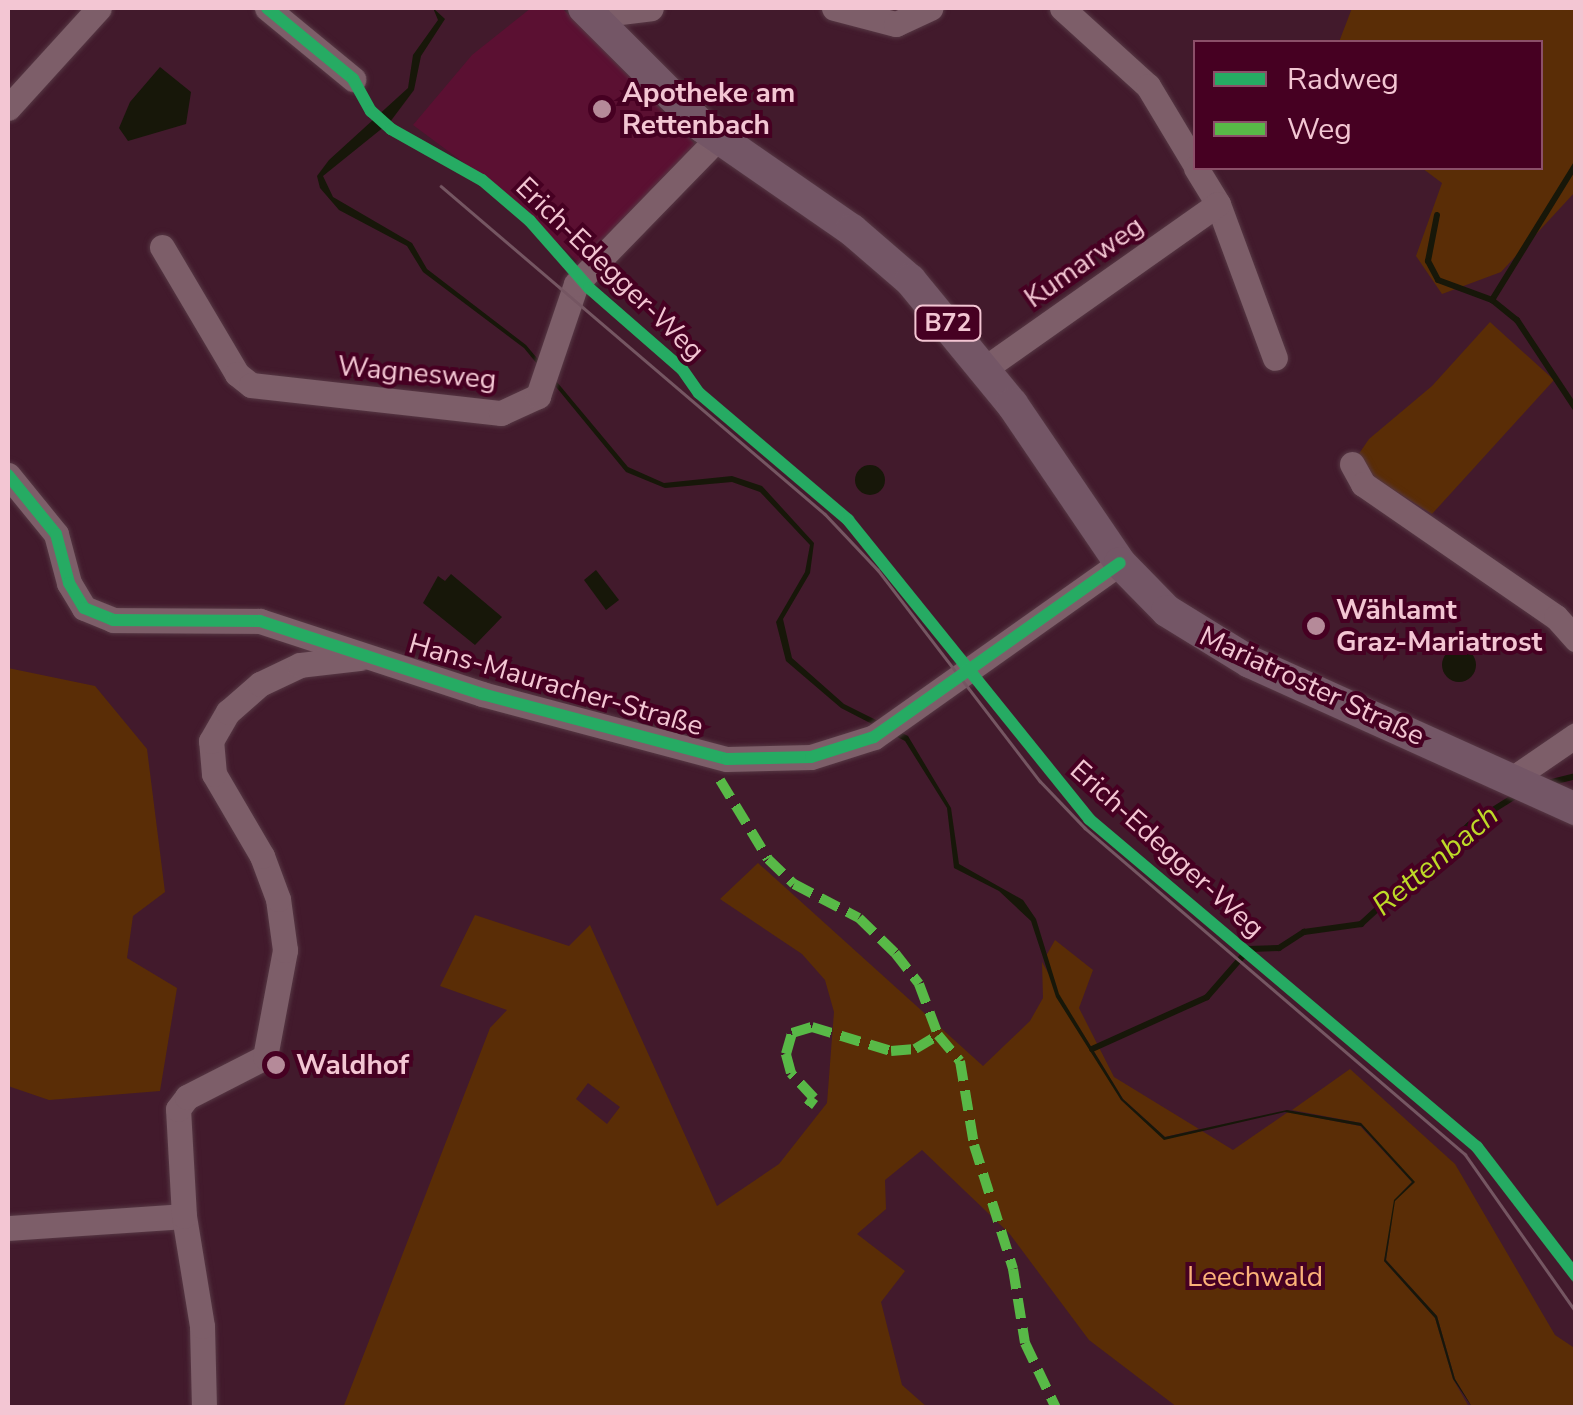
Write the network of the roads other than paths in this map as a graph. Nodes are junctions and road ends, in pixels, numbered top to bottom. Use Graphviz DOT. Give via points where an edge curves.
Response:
graph roads {
  1 [pos="99,8"];
  2 [pos="268,8"];
  3 [pos="650,8"];
  4 [pos="834,8"];
  5 [pos="930,8"];
  6 [pos="1062,8"];
  7 [pos="592,16"];
  8 [pos="353,79"];
  9 [pos="8,108"];
  10 [pos="718,138"];
  11 [pos="1193,162"];
  12 [pos="1198,170"];
  13 [pos="1218,204"];
  14 [pos="162,248"];
  15 [pos="1274,358"];
  16 [pos="984,369"];
  17 [pos="1352,464"];
  18 [pos="8,475"];
  19 [pos="1120,564"];
  20 [pos="1576,640"];
  21 [pos="370,657"];
  22 [pos="1576,735"];
  23 [pos="1543,794"];
  24 [pos="184,1216"];
  25 [pos="8,1228"];
  26 [pos="204,1408"];
  1 -- 9 [label="street"];
  2 -- 8 [label="street"];
  3 -- 7 [label="street"];
  4 -- 5 [label="street" via="896,24"];
  6 -- 11 [label="street" via="1148,86"];
  7 -- 10 [label="main road, Mariatroster Straße / B72"];
  10 -- 14 [label="street, Wagnesweg" via="576,284 540,392 501,414 251,385 237,374"];
  10 -- 16 [label="main road, Mariatroster Straße / B72" via="883,254"];
  12 -- 13 [label="street"];
  13 -- 15 [label="street"];
  13 -- 16 [label="street, Kumarweg"];
  16 -- 19 [label="main road, Mariatroster Straße / B72"];
  17 -- 20 [label="street" via="1363,484 1556,617"];
  18 -- 21 [label="street, Hans-Mauracher-Straße" via="56,534 69,583 84,608 113,620 260,620"];
  19 -- 21 [label="street, Hans-Mauracher-Straße" via="874,737 811,757 727,758 500,699"];
  19 -- 23 [label="main road, Mariatroster Straße / B72" via="1166,611 1225,649"];
  21 -- 24 [label="street" via="300,666 260,684 228,712 211,741 214,774 262,856 278,900 285,950 266,1057 187,1096 178,1108"];
  22 -- 23 [label="street" via="1522,772"];
  24 -- 25 [label="street"];
  24 -- 26 [label="street" via="199,1294"];
}
